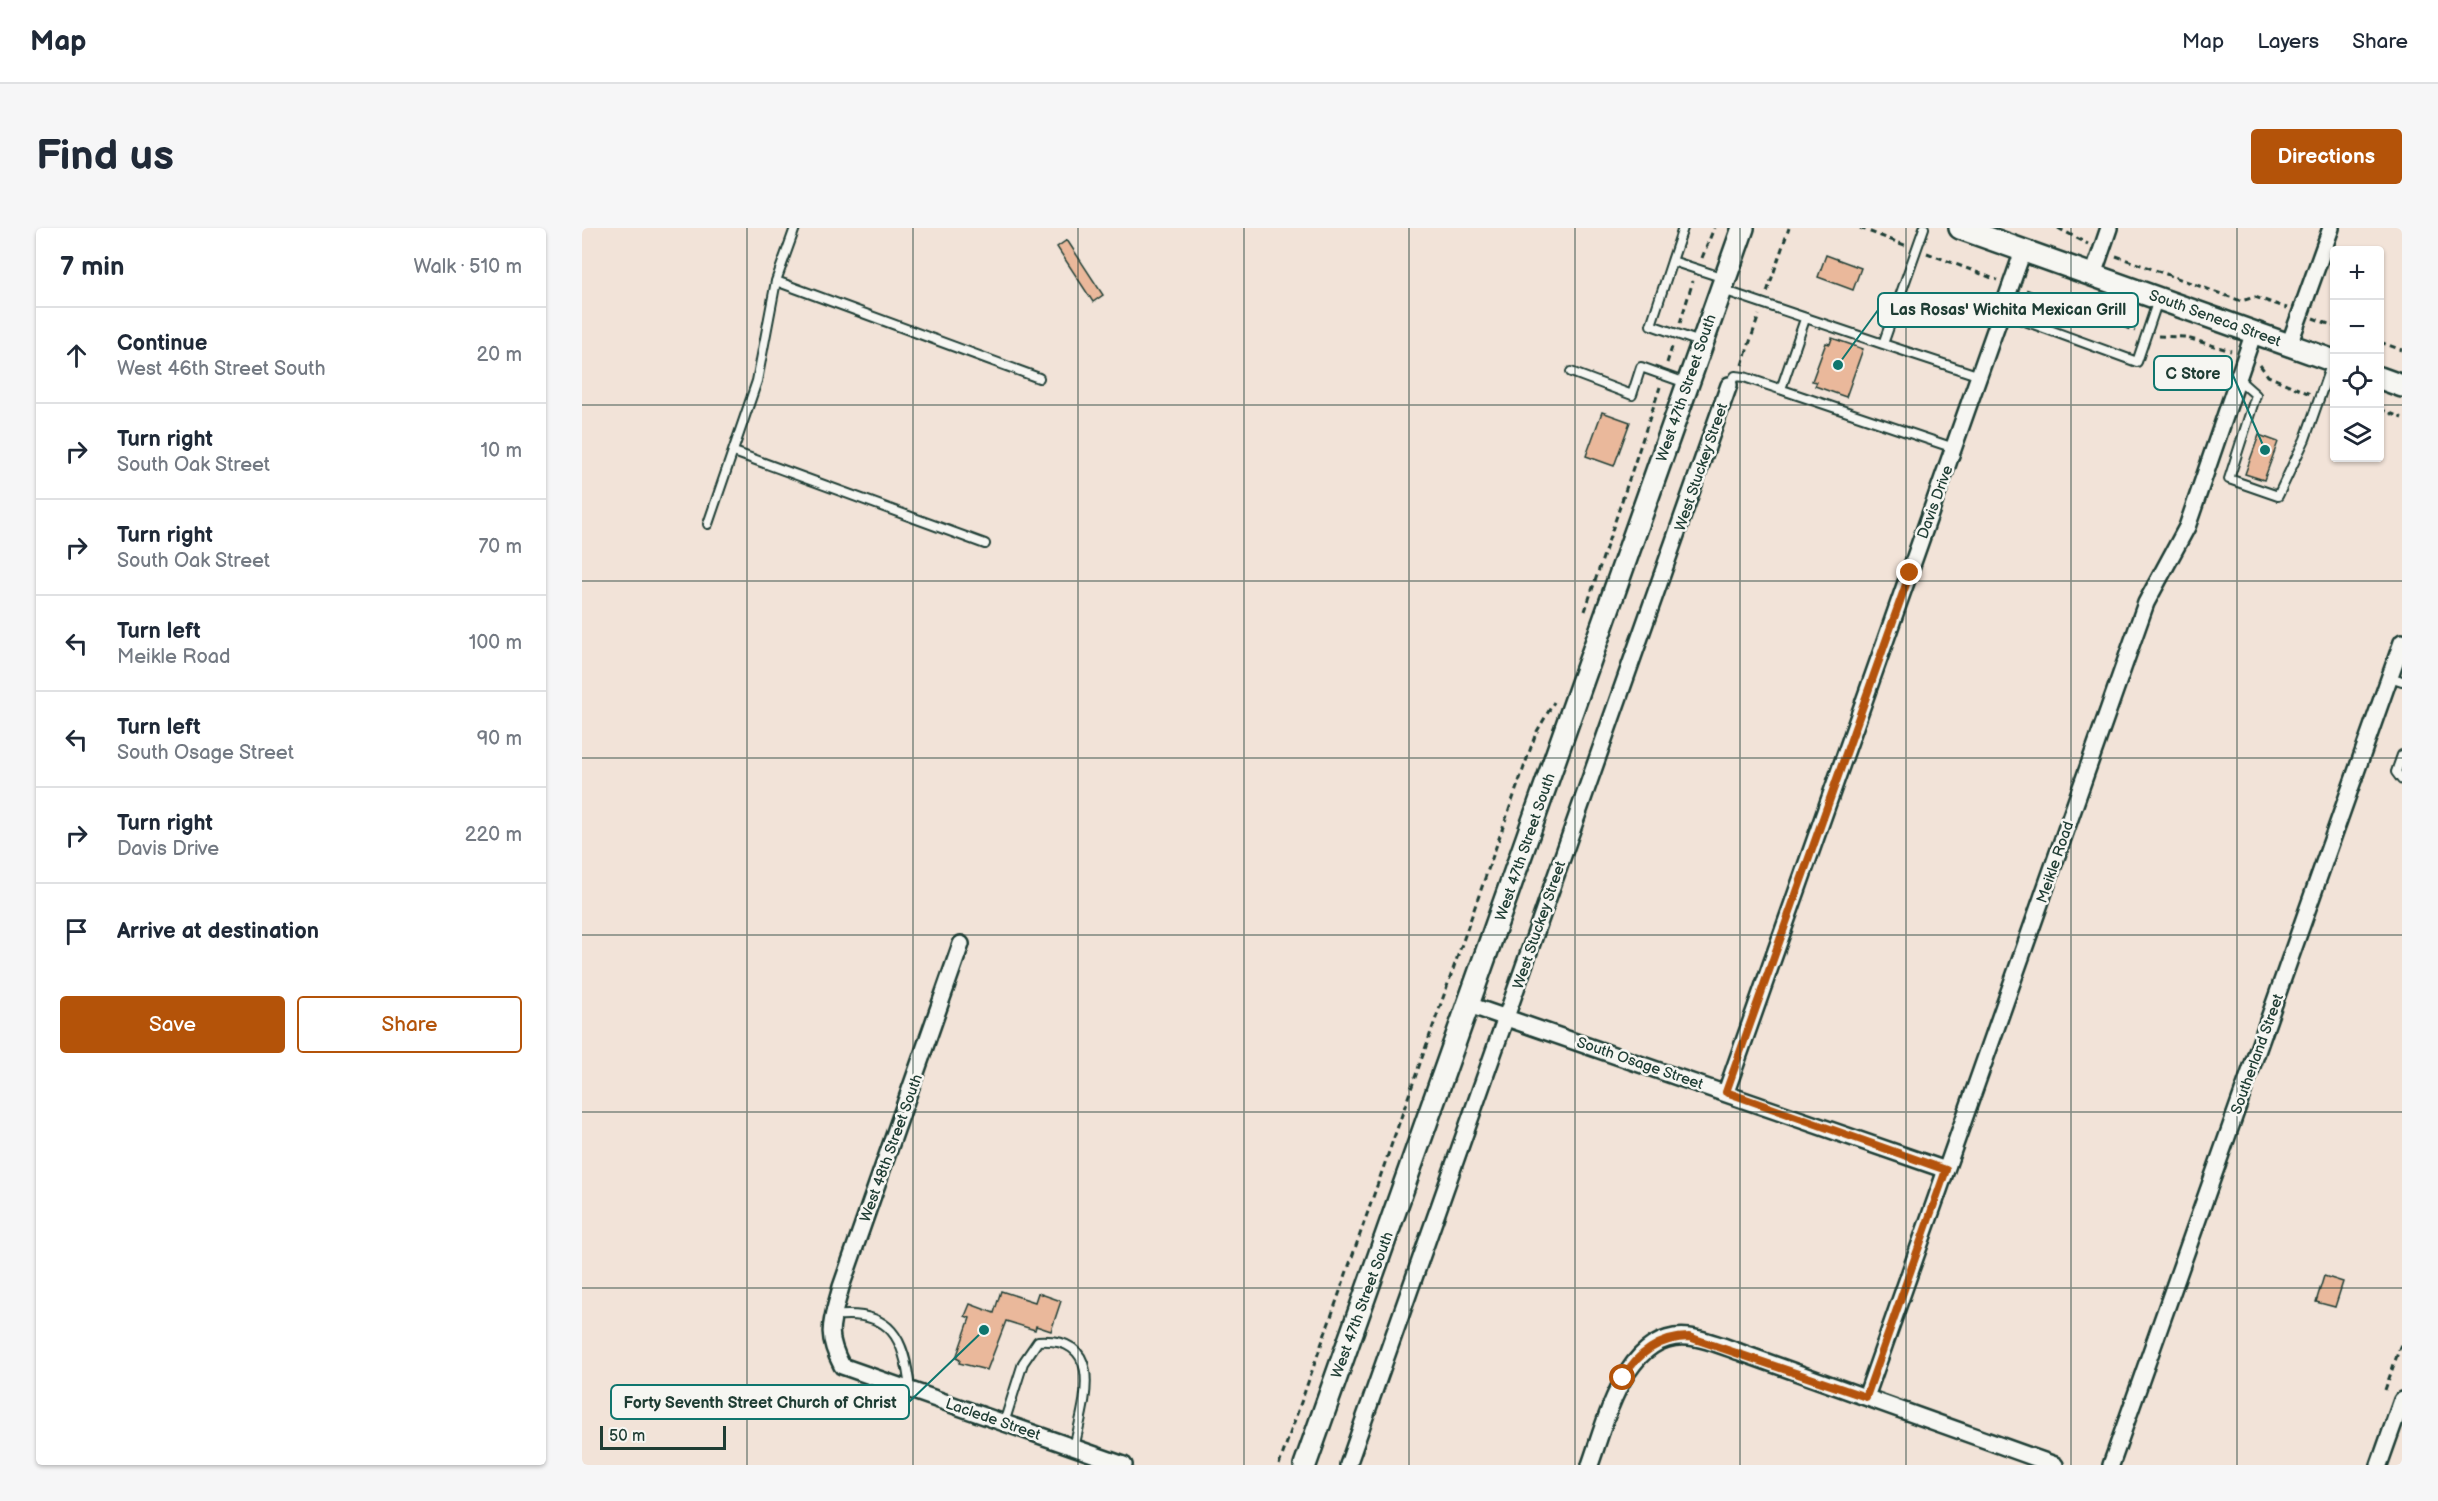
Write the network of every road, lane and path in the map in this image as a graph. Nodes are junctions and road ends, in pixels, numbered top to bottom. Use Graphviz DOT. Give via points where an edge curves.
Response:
graph roads {
  1 [pos="795,228"];
  2 [pos="1683,228"];
  3 [pos="1714,228"];
  4 [pos="1743,228"];
  5 [pos="1860,228"];
  6 [pos="1924,228"];
  7 [pos="2058,228"];
  8 [pos="2109,228"];
  9 [pos="2331,228"];
  10 [pos="1969,230"];
  11 [pos="1916,249"];
  12 [pos="2101,250"];
  13 [pos="2023,251"];
  14 [pos="1672,261"];
  15 [pos="1698,269"];
  16 [pos="2093,275"];
  17 [pos="776,281"];
  18 [pos="1723,284"];
  19 [pos="2012,285"];
  20 [pos="2159,298"];
  21 [pos="2003,313"];
  22 [pos="2301,313"];
  23 [pos="1805,319"];
  24 [pos="2330,324"];
  25 [pos="2254,332"];
  26 [pos="1676,334"];
  27 [pos="2146,336"];
  28 [pos="1702,343"];
  29 [pos="2384,344"];
  30 [pos="1883,345"];
  31 [pos="2289,345"];
  32 [pos="2402,350"];
  33 [pos="2246,355"];
  34 [pos="2330,360"];
  35 [pos="2330,370"];
  36 [pos="1571,372"];
  37 [pos="1664,375"];
  38 [pos="1980,376"];
  39 [pos="1039,378"];
  40 [pos="2238,379"];
  41 [pos="2384,380"];
  42 [pos="1688,384"];
  43 [pos="1729,385"];
  44 [pos="2402,386"];
  45 [pos="1781,389"];
  46 [pos="2320,398"];
  47 [pos="2384,411"];
  48 [pos="2402,418"];
  49 [pos="1954,448"];
  50 [pos="734,452"];
  51 [pos="708,524"];
  52 [pos="985,544"];
  53 [pos="1582,621"];
  54 [pos="2402,642"];
  55 [pos="2396,679"];
  56 [pos="1557,696"];
  57 [pos="2402,755"];
  58 [pos="2402,780"];
  59 [pos="961,944"];
  60 [pos="1469,1005"];
  61 [pos="1507,1018"];
  62 [pos="1726,1092"];
  63 [pos="1946,1170"];
  64 [pos="833,1316"];
  65 [pos="2402,1341"];
  66 [pos="835,1352"];
  67 [pos="910,1390"];
  68 [pos="2385,1390"];
  69 [pos="1866,1397"];
  70 [pos="2402,1400"];
  71 [pos="1004,1423"];
  72 [pos="1074,1448"];
  73 [pos="1124,1465"];
  74 [pos="1279,1465"];
  75 [pos="1305,1465"];
  76 [pos="1348,1465"];
  77 [pos="1590,1465"];
  78 [pos="2055,1465"];
  79 [pos="2111,1465"];
  80 [pos="2379,1465"];
  1 -- 17 [label="lane"];
  2 -- 14 [label="lane"];
  3 -- 15 [label="path"];
  4 -- 18 [label="street, West 47th Street South"];
  5 -- 11 [label="path"];
  6 -- 11 [label="lane"];
  7 -- 12 [label="path"];
  8 -- 12 [label="street"];
  9 -- 22 [label="street"];
  10 -- 13 [label="street, South Seneca Street"];
  11 -- 19 [label="path"];
  11 -- 30 [label="lane"];
  12 -- 16 [label="street"];
  12 -- 22 [label="path" via="2241,301 2255,297"];
  13 -- 16 [label="street, South Seneca Street"];
  13 -- 19 [label="street, Davis Drive"];
  14 -- 15 [label="lane"];
  14 -- 26 [label="lane" via="1651,325"];
  15 -- 18 [label="lane"];
  15 -- 26 [label="path"];
  16 -- 20 [label="street, South Seneca Street"];
  17 -- 39 [label="lane"];
  17 -- 50 [label="lane" via="757,381"];
  18 -- 23 [label="lane"];
  18 -- 28 [label="street, West 47th Street South"];
  19 -- 21 [label="street, Davis Drive"];
  19 -- 27 [label="path"];
  20 -- 25 [label="street, South Seneca Street"];
  20 -- 27 [label="lane"];
  21 -- 27 [label="lane" via="2137,362"];
  21 -- 38 [label="street, Davis Drive"];
  22 -- 24 [label="path"];
  22 -- 31 [label="street"];
  23 -- 30 [label="lane"];
  23 -- 45 [label="lane"];
  25 -- 31 [label="street, South Seneca Street"];
  25 -- 33 [label="street, Meikle Road"];
  26 -- 28 [label="lane"];
  26 -- 37 [label="path"];
  27 -- 33 [label="path" via="2184,337"];
  28 -- 42 [label="street, West 47th Street South"];
  29 -- 32 [label="path"];
  30 -- 38 [label="lane"];
  31 -- 34 [label="street, South Seneca Street"];
  33 -- 40 [label="street, Meikle Road"];
  33 -- 46 [label="path" via="2254,358 2268,376"];
  35 -- 46 [label="lane"];
  36 -- 37 [label="lane" via="1632,395 1641,367"];
  37 -- 42 [label="lane"];
  37 -- 53 [label="path"];
  38 -- 49 [label="street, Davis Drive"];
  40 -- 46 [label="lane" via="2256,395 2229,479 2278,496"];
  40 -- 63 [label="street, Meikle Road" via="2187,526 2146,603"];
  41 -- 44 [label="street"];
  42 -- 60 [label="street, West 47th Street South"];
  43 -- 45 [label="lane" via="1738,376"];
  43 -- 61 [label="street, West Stuckey Street"];
  45 -- 49 [label="lane"];
  47 -- 48 [label="path"];
  49 -- 62 [label="street, Davis Drive"];
  50 -- 51 [label="lane"];
  50 -- 52 [label="lane"];
  54 -- 55 [label="street, Southerland Street"];
  55 -- 79 [label="street, Southerland Street"];
  56 -- 74 [label="path" via="1536,734"];
  57 -- 58 [label="lane" via="2396,772"];
  59 -- 64 [label="street, West 48th Street South"];
  60 -- 61 [label="street, South Osage Street"];
  60 -- 75 [label="street, West 47th Street South"];
  61 -- 62 [label="street, South Osage Street"];
  61 -- 76 [label="street, West Stuckey Street"];
  62 -- 63 [label="street, South Osage Street"];
  63 -- 69 [label="street, Meikle Road"];
  64 -- 66 [label="street, West 48th Street South" via="830,1330"];
  64 -- 67 [label="lane" via="871,1316 887,1326 907,1359"];
  65 -- 68 [label="path"];
  66 -- 67 [label="street, Laclede Street" via="842,1366"];
  67 -- 71 [label="street, Laclede Street"];
  69 -- 77 [label="street" via="1705,1341 1673,1337 1641,1354 1629,1368 1618,1386"];
  69 -- 78 [label="street"];
  70 -- 80 [label="street"];
  71 -- 72 [label="street, Laclede Street"];
  71 -- 72 [label="lane" via="1023,1363 1038,1341 1074,1349 1084,1361 1087,1385"];
  72 -- 73 [label="street, Laclede Street"];
}
